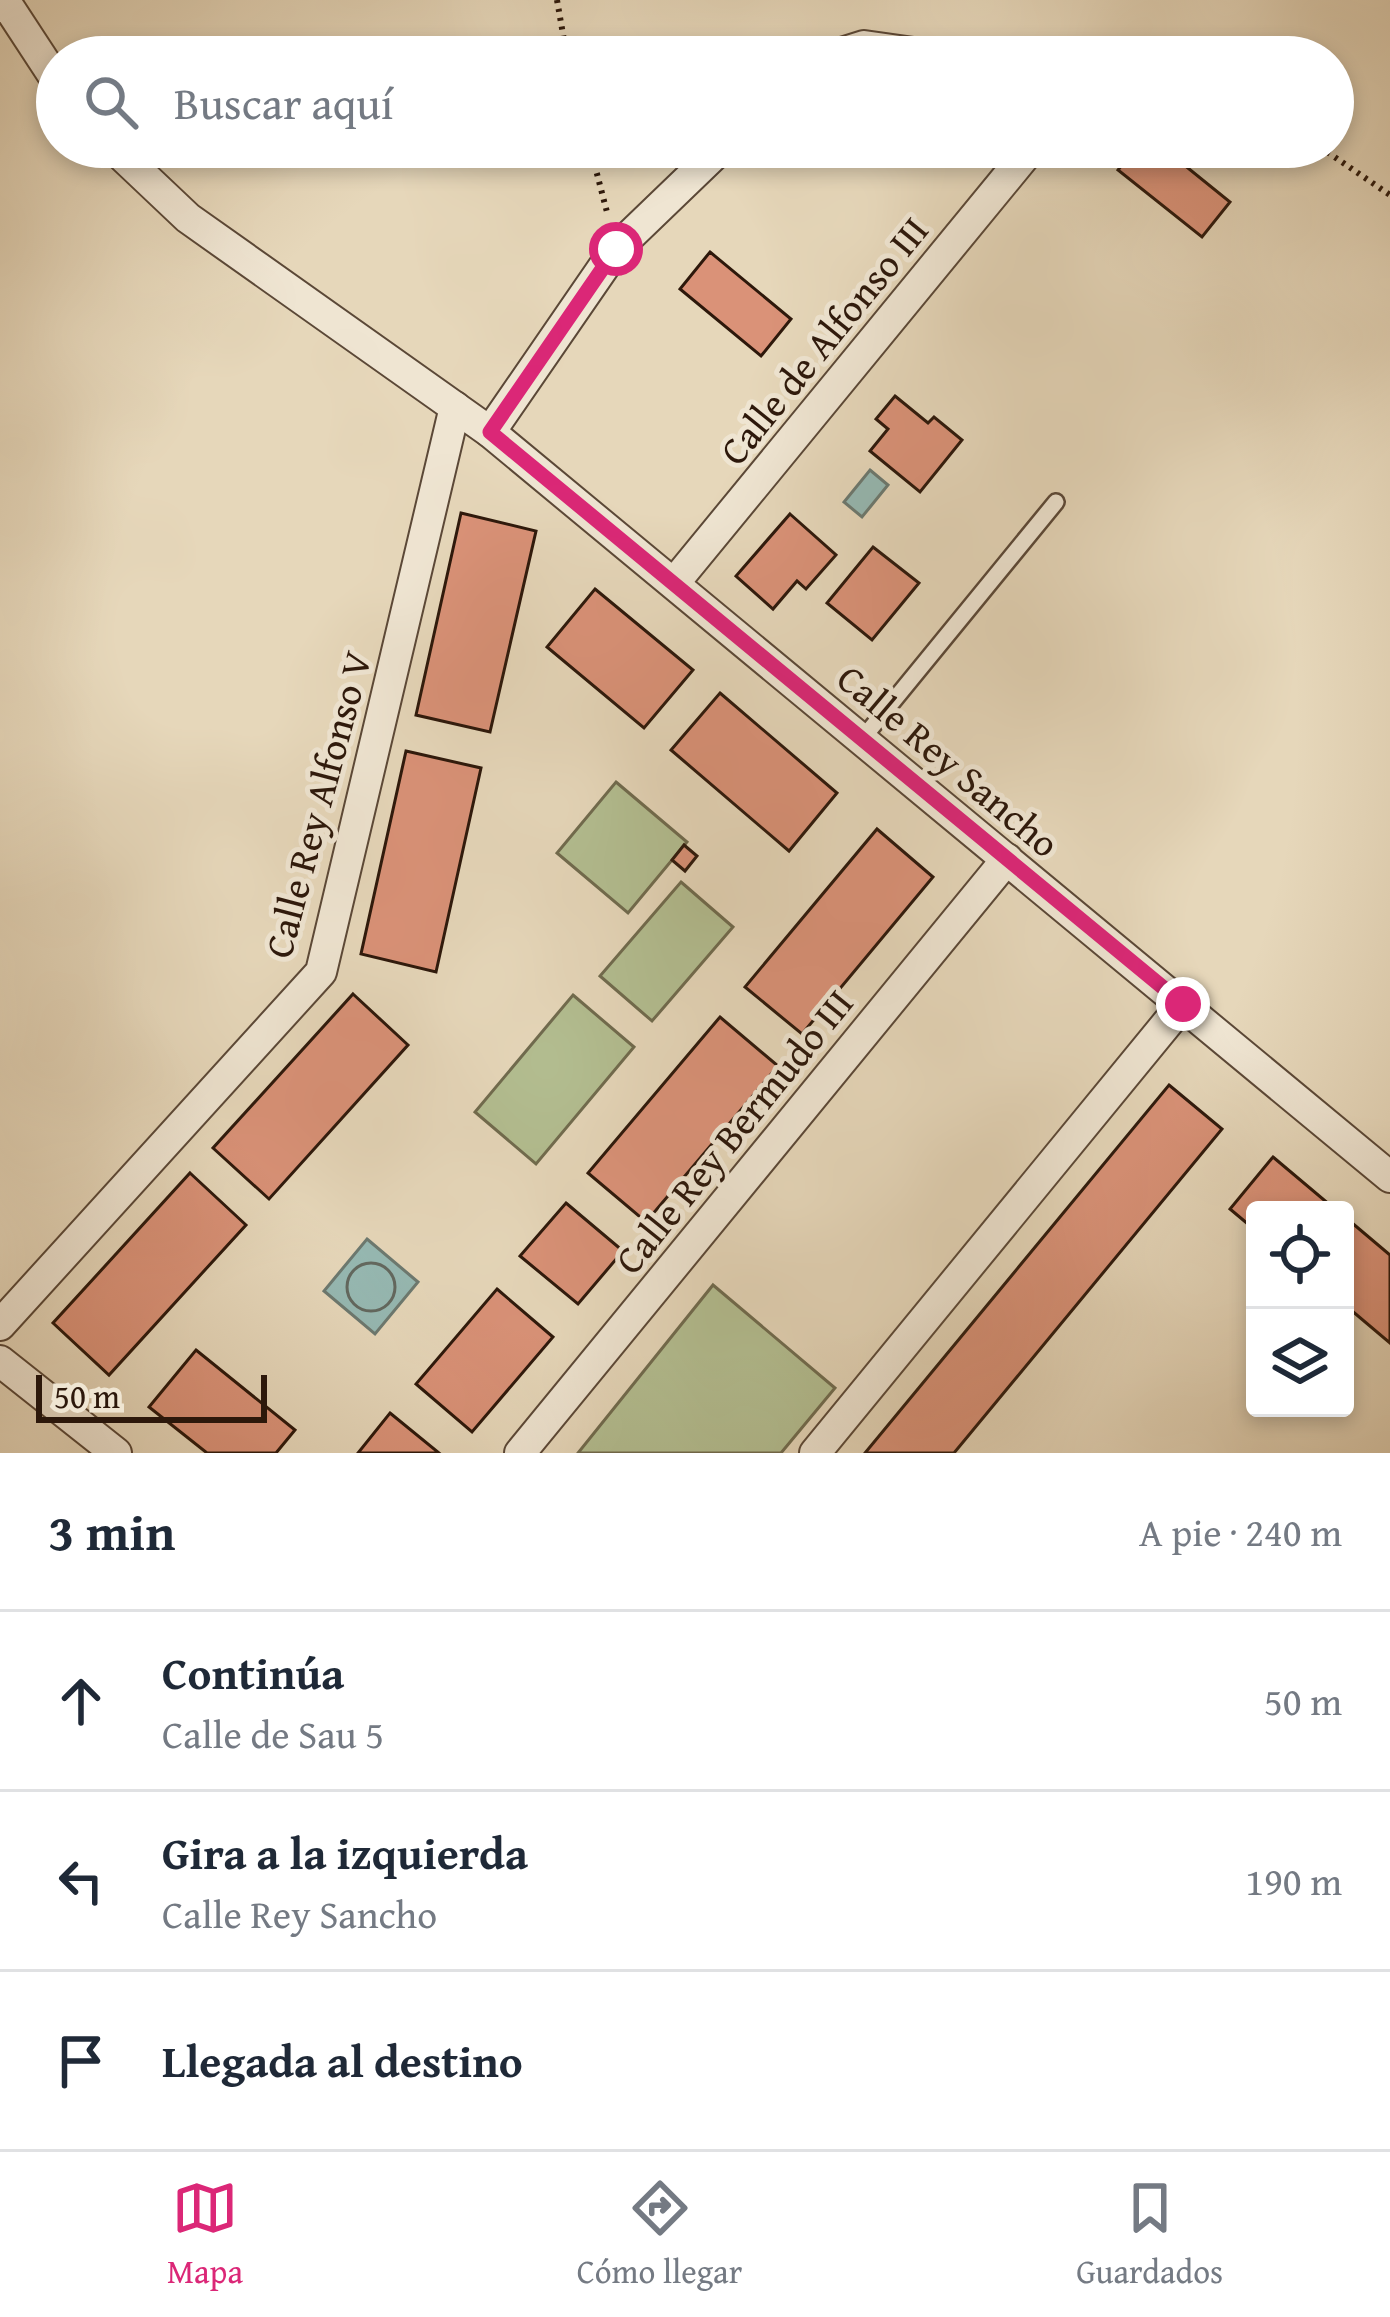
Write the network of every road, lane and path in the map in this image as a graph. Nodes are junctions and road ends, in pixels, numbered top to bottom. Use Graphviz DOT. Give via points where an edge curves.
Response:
graph roads {
  1 [pos="4,0"];
  2 [pos="557,0"];
  3 [pos="563,36"];
  4 [pos="36,49"];
  5 [pos="135,168"];
  6 [pos="595,168"];
  7 [pos="700,168"];
  8 [pos="1015,168"];
  9 [pos="1351,168"];
  10 [pos="1390,195"];
  11 [pos="616,249"];
  12 [pos="455,407"];
  13 [pos="490,432"];
  14 [pos="1056,502"];
  15 [pos="675,582"];
  16 [pos="863,739"];
  17 [pos="1007,859"];
  18 [pos="1183,1004"];
  19 [pos="1390,1177"];
  20 [pos="0,1324"];
  21 [pos="0,1361"];
  22 [pos="116,1453"];
  23 [pos="520,1453"];
  24 [pos="815,1453"];
  1 -- 4 [label="street"];
  2 -- 3 [label="path"];
  5 -- 12 [label="street, Calle Rey Sancho" via="188,218"];
  6 -- 11 [label="path"];
  7 -- 11 [label="street"];
  8 -- 15 [label="street, Calle de Alfonso III"];
  9 -- 10 [label="path"];
  11 -- 13 [label="street"];
  12 -- 13 [label="street, Calle Rey Sancho"];
  12 -- 20 [label="street, Calle Rey Alfonso V" via="321,972"];
  13 -- 15 [label="street, Calle Rey Sancho"];
  14 -- 16 [label="lane"];
  15 -- 16 [label="street, Calle Rey Sancho"];
  16 -- 17 [label="street, Calle Rey Sancho"];
  17 -- 18 [label="street, Calle Rey Sancho"];
  17 -- 23 [label="street, Calle Rey Bermudo III"];
  18 -- 19 [label="street, Calle Rey Sancho"];
  18 -- 24 [label="street"];
  21 -- 22 [label="street"];
}
